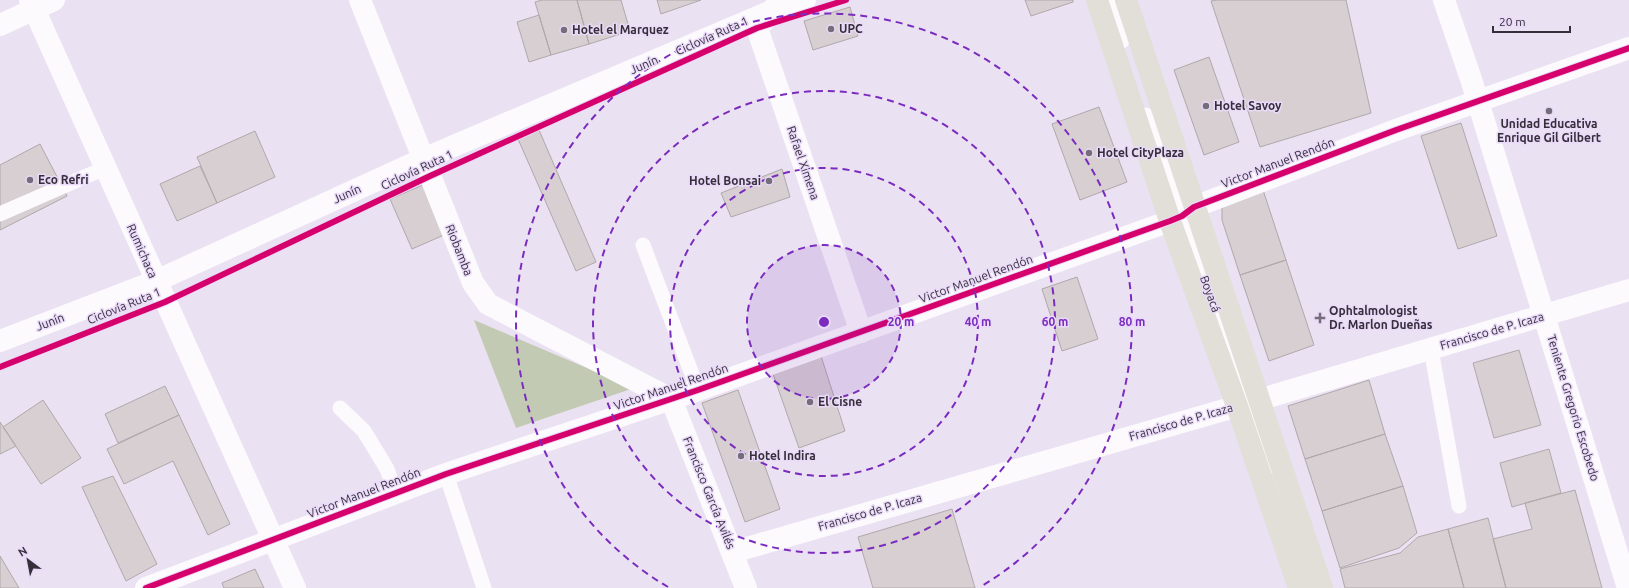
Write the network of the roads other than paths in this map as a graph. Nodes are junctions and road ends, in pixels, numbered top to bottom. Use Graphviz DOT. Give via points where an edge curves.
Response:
graph roads {
  1 [pos="54,0"];
  2 [pos="360,0"];
  3 [pos="805,0"];
  4 [pos="1097,0"];
  5 [pos="1109,0"];
  6 [pos="1126,0"];
  7 [pos="1444,0"];
  8 [pos="32,4"];
  9 [pos="774,4"];
  10 [pos="0,25"];
  11 [pos="1629,48"];
  12 [pos="1478,102"];
  13 [pos="423,159"];
  14 [pos="105,168"];
  15 [pos="0,214"];
  16 [pos="1182,215"];
  17 [pos="643,245"];
  18 [pos="156,281"];
  19 [pos="1629,290"];
  20 [pos="1545,316"];
  21 [pos="862,332"];
  22 [pos="0,341"];
  23 [pos="1431,348"];
  24 [pos="698,390"];
  25 [pos="672,399"];
  26 [pos="1248,403"];
  27 [pos="340,408"];
  28 [pos="446,474"];
  29 [pos="396,494"];
  30 [pos="1459,506"];
  31 [pos="273,539"];
  32 [pos="732,552"];
  33 [pos="146,588"];
  34 [pos="295,588"];
  35 [pos="484,588"];
  36 [pos="746,588"];
  37 [pos="1298,588"];
  38 [pos="1311,588"];
  39 [pos="1322,588"];
  40 [pos="1628,588"];
  1 -- 8 [label="street"];
  2 -- 13 [label="street, Riobamba"];
  3 -- 9 [label="street, Junín"];
  4 -- 16 [label="main road, Boyacá"];
  5 -- 16 [label="lane, Boyacá" via="1134,80"];
  6 -- 16 [label="main road, Boyacá"];
  7 -- 12 [label="street, Teniente Gregorio Escobedo"];
  8 -- 10 [label="street"];
  8 -- 14 [label="street, Rumichaca"];
  9 -- 13 [label="street, Junín"];
  9 -- 21 [label="street, Rafael Ximena" via="757,28"];
  11 -- 12 [label="street, Victor Manuel Rendón"];
  12 -- 16 [label="street, Victor Manuel Rendón" via="1396,130"];
  12 -- 20 [label="street, Teniente Gregorio Escobedo"];
  13 -- 18 [label="street, Junín"];
  13 -- 25 [label="street, Riobamba" via="472,283 488,304"];
  14 -- 15 [label="lane"];
  14 -- 18 [label="street, Rumichaca"];
  16 -- 21 [label="street, Victor Manuel Rendón"];
  16 -- 26 [label="main road, Boyacá"];
  17 -- 24 [label="lane"];
  18 -- 22 [label="street, Junín"];
  18 -- 31 [label="street, Rumichaca"];
  19 -- 20 [label="street, Francisco de P. Icaza"];
  20 -- 23 [label="street, Francisco de P. Icaza"];
  20 -- 40 [label="street, Teniente Gregorio Escobedo"];
  21 -- 24 [label="street, Victor Manuel Rendón"];
  23 -- 26 [label="street, Francisco de P. Icaza"];
  23 -- 30 [label="lane"];
  24 -- 25 [label="street, Victor Manuel Rendón"];
  25 -- 28 [label="street, Victor Manuel Rendón"];
  25 -- 32 [label="street, Francisco García Avilés"];
  26 -- 32 [label="street, Francisco de P. Icaza"];
  26 -- 37 [label="main road, Boyacá"];
  26 -- 38 [label="lane, Boyacá"];
  26 -- 39 [label="main road, Boyacá"];
  27 -- 29 [label="lane" via="364,431 387,469"];
  28 -- 29 [label="street, Victor Manuel Rendón"];
  28 -- 35 [label="lane"];
  29 -- 31 [label="street, Victor Manuel Rendón"];
  31 -- 33 [label="street, Victor Manuel Rendón"];
  31 -- 34 [label="street, Rumichaca"];
  32 -- 36 [label="street, Francisco García Avilés"];
}
